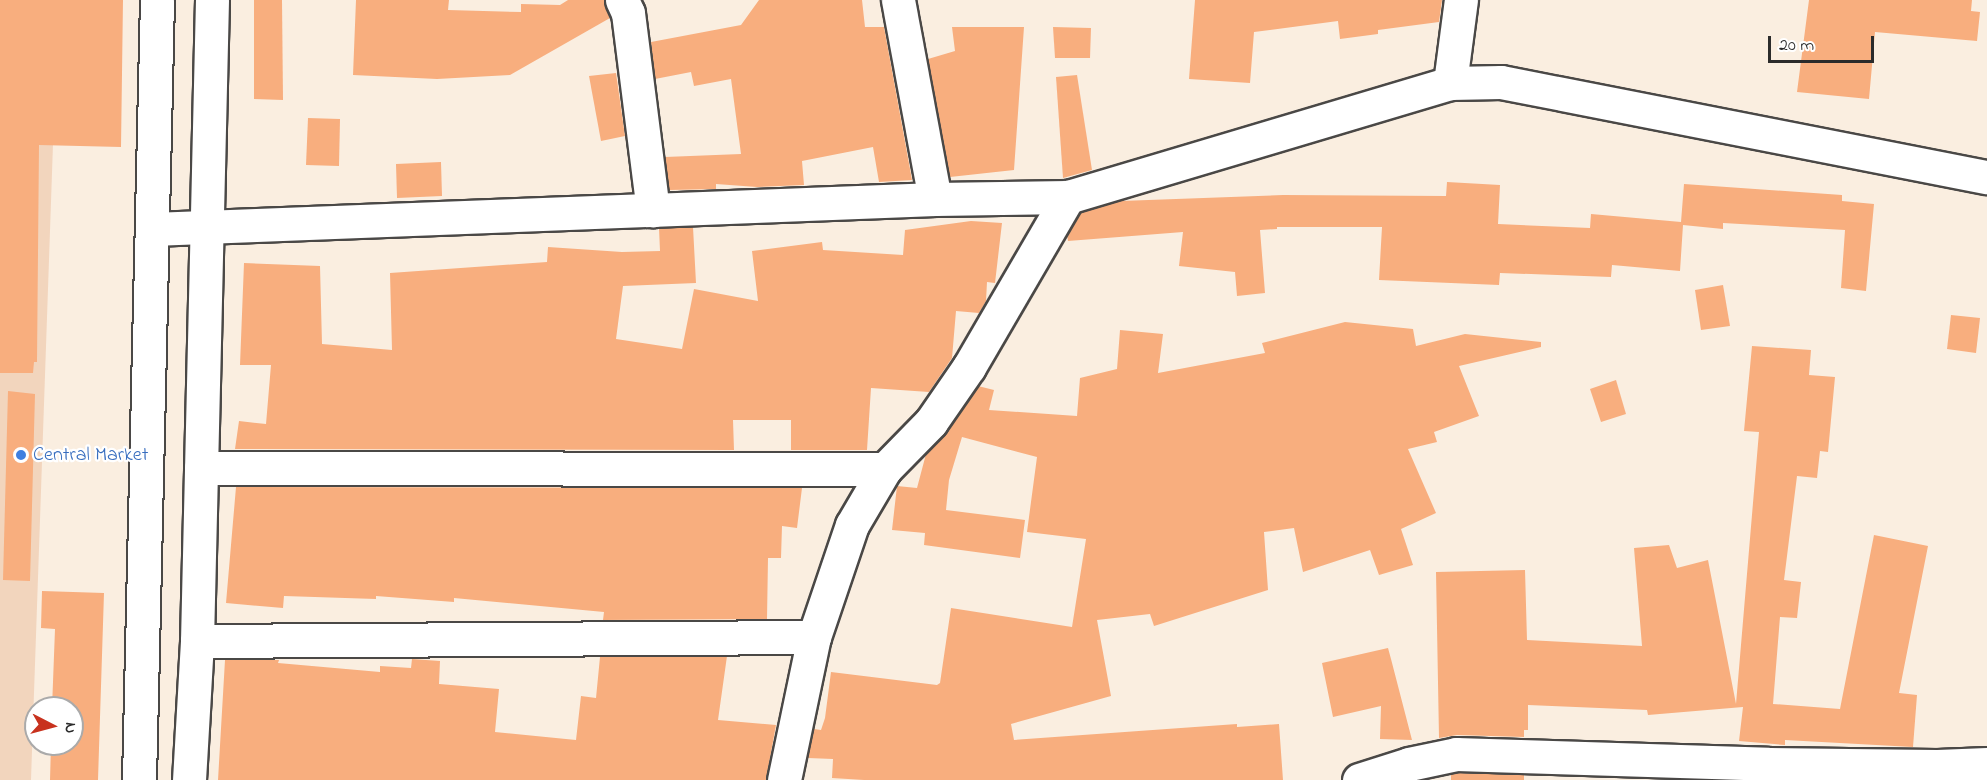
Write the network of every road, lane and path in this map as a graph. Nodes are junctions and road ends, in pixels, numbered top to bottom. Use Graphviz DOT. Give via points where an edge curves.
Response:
graph roads {
  1 [pos="157,0"];
  2 [pos="212,0"];
  3 [pos="621,0"];
  4 [pos="898,0"];
  5 [pos="1461,0"];
  6 [pos="1450,83"];
  7 [pos="1987,177"];
  8 [pos="1068,197"];
  9 [pos="935,199"];
  10 [pos="653,210"];
  11 [pos="207,227"];
  12 [pos="152,230"];
  13 [pos="201,468"];
  14 [pos="885,469"];
  15 [pos="814,636"];
  16 [pos="197,641"];
  17 [pos="1987,764"];
  18 [pos="138,780"];
  19 [pos="189,780"];
  20 [pos="784,780"];
  21 [pos="1359,780"];
  1 -- 12 [label="street"];
  2 -- 11 [label="street"];
  3 -- 10 [label="street" via="628,13"];
  4 -- 9 [label="street"];
  5 -- 6 [label="street"];
  6 -- 7 [label="street" via="1501,82"];
  6 -- 8 [label="street"];
  8 -- 9 [label="street"];
  8 -- 14 [label="street" via="969,367 931,422"];
  9 -- 10 [label="street"];
  10 -- 11 [label="street"];
  11 -- 12 [label="street"];
  11 -- 13 [label="street"];
  12 -- 18 [label="street"];
  13 -- 14 [label="street"];
  13 -- 16 [label="street"];
  14 -- 15 [label="street" via="852,525"];
  15 -- 16 [label="street"];
  15 -- 20 [label="street"];
  16 -- 19 [label="street"];
  17 -- 21 [label="street" via="1768,764 1455,754"];
}
